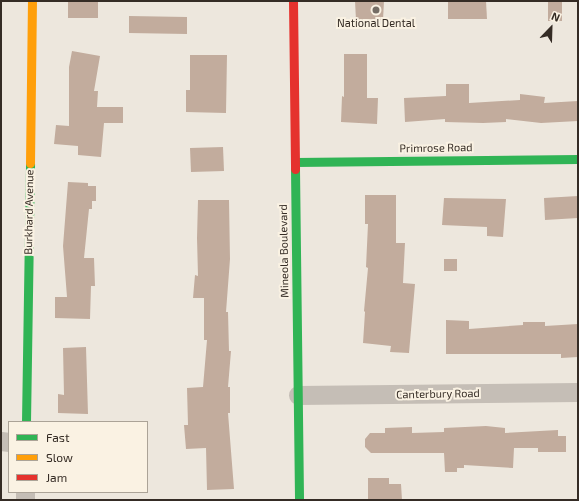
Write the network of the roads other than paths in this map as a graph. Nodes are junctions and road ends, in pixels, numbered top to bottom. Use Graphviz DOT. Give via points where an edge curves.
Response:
graph roads {
  1 [pos="32,1"];
  2 [pos="293,1"];
  3 [pos="578,159"];
  4 [pos="295,162"];
  5 [pos="578,392"];
  6 [pos="298,395"];
  7 [pos="26,421"];
  8 [pos="299,500"];
  1 -- 7 [label="street, Burkhard Avenue"];
  2 -- 4 [label="street, Mineola Boulevard"];
  3 -- 4 [label="street, Primrose Road"];
  4 -- 6 [label="street, Mineola Boulevard"];
  5 -- 6 [label="street, Canterbury Road"];
  6 -- 8 [label="street, Mineola Boulevard"];
}
